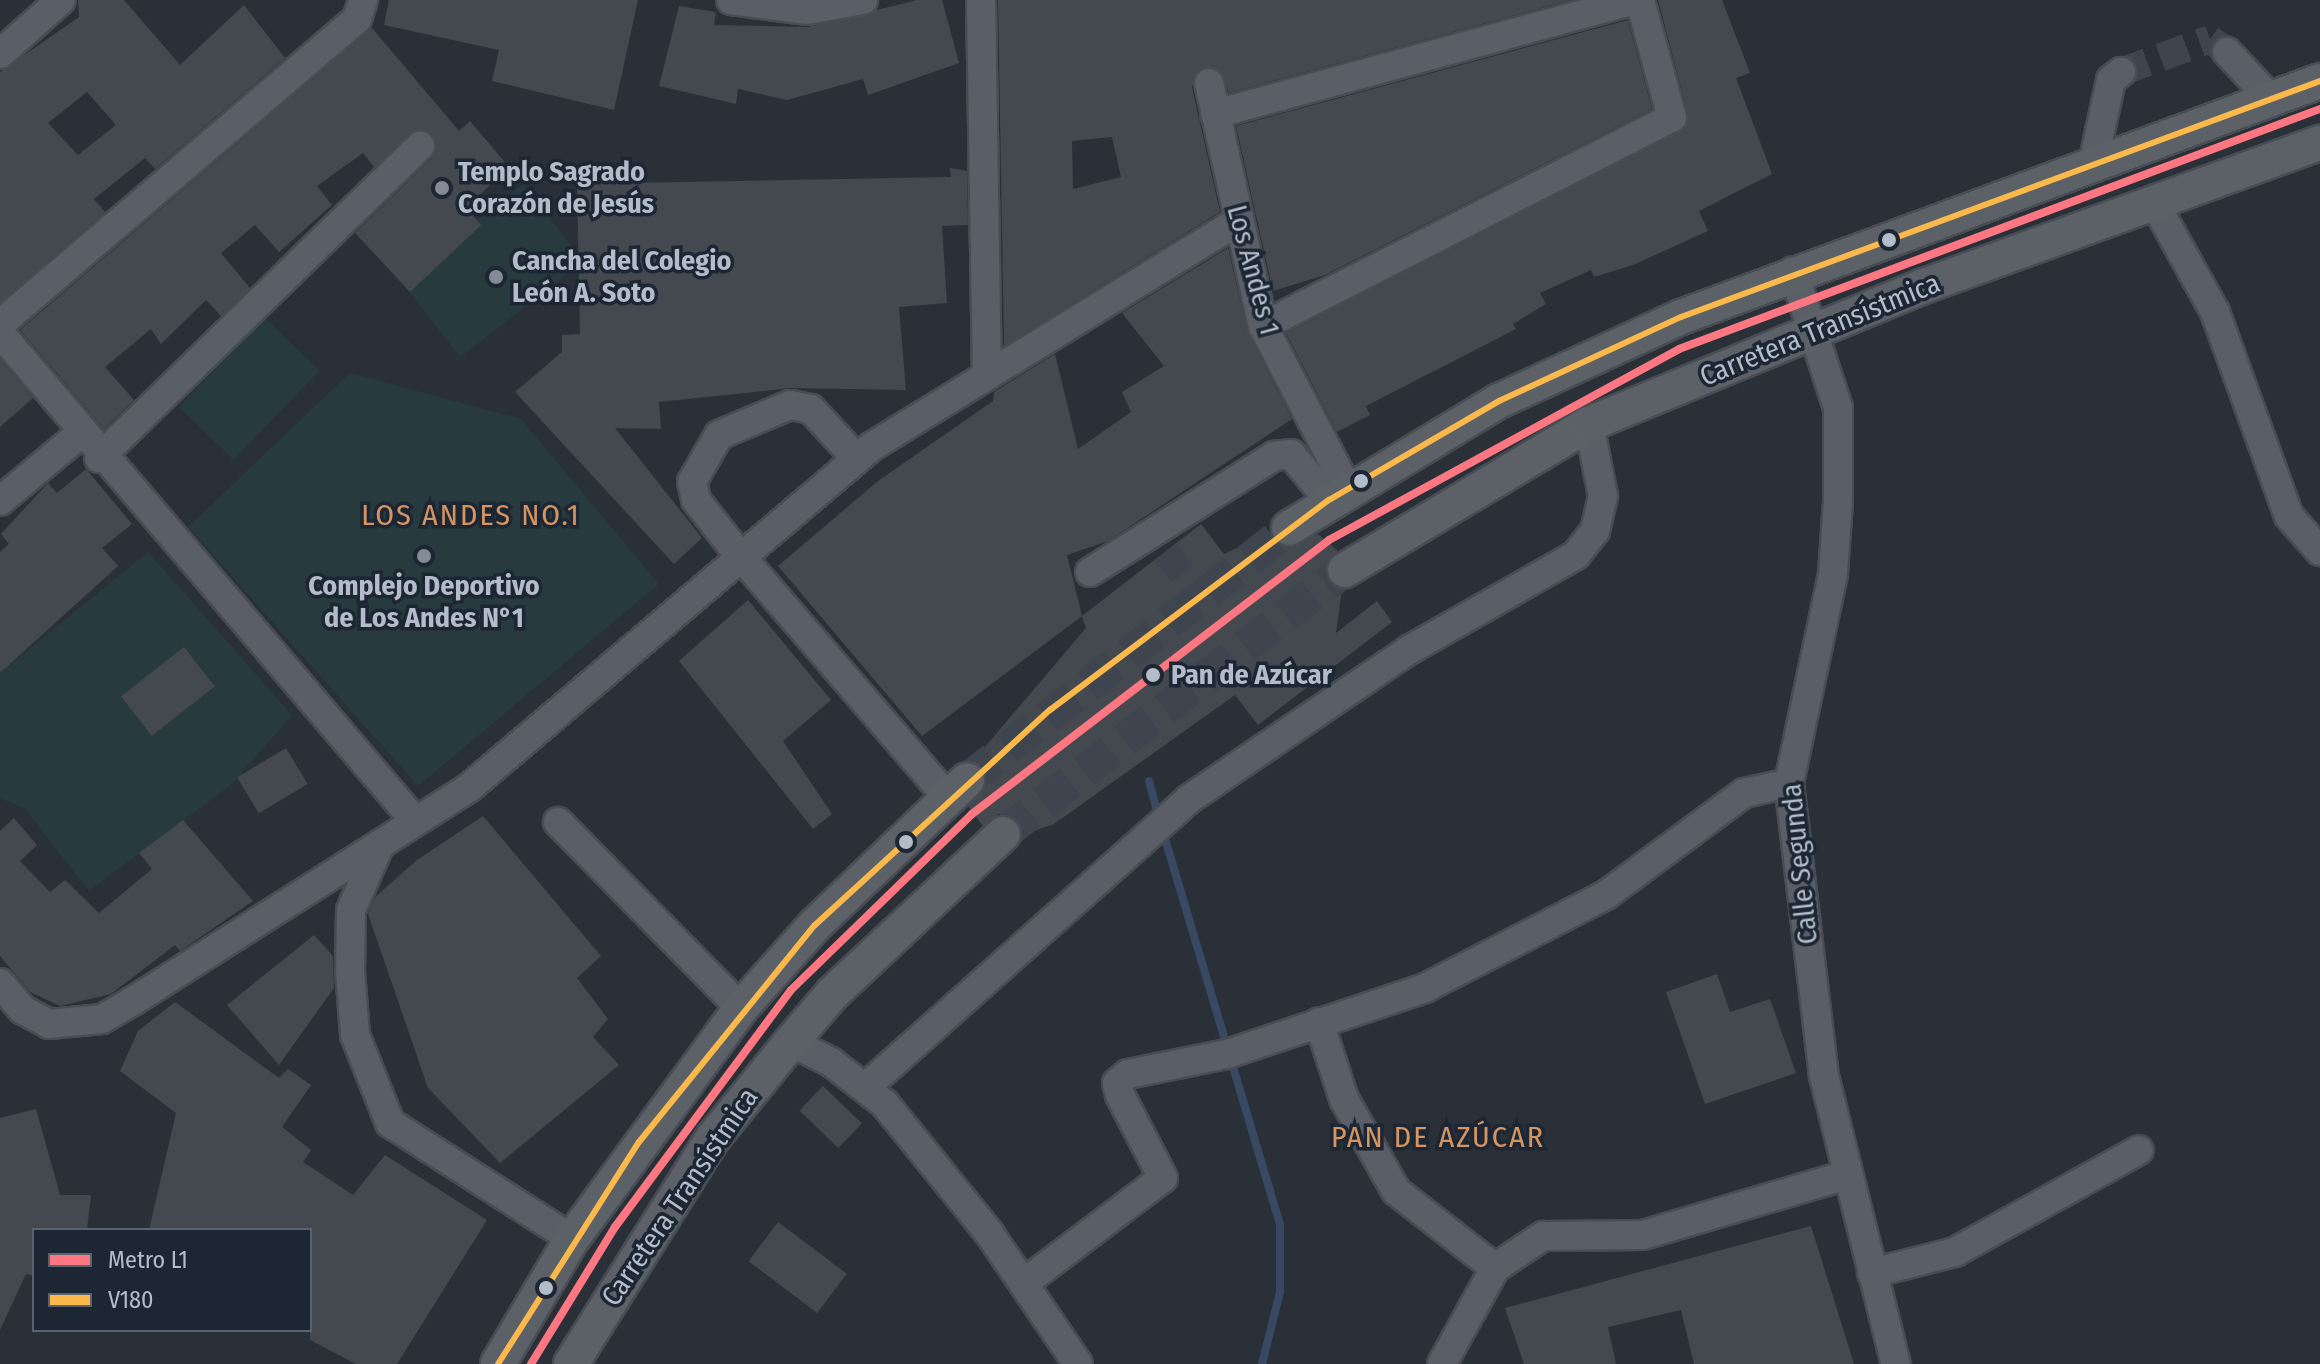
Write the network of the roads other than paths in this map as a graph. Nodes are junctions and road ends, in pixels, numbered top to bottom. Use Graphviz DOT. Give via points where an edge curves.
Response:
graph roads {
  1 [pos="61,0"];
  2 [pos="363,0"];
  3 [pos="731,0"];
  4 [pos="863,0"];
  5 [pos="981,0"];
  6 [pos="1638,0"];
  7 [pos="2227,52"];
  8 [pos="0,54"];
  9 [pos="2121,72"];
  10 [pos="2320,81"];
  11 [pos="1209,83"];
  12 [pos="2271,99"];
  13 [pos="1215,114"];
  14 [pos="2320,143"];
  15 [pos="420,146"];
  16 [pos="2093,164"];
  17 [pos="2154,202"];
  18 [pos="1239,221"];
  19 [pos="1793,271"];
  20 [pos="0,324"];
  21 [pos="1263,326"];
  22 [pos="1818,330"];
  23 [pos="0,333"];
  24 [pos="987,373"];
  25 [pos="1589,424"];
  26 [pos="80,434"];
  27 [pos="99,458"];
  28 [pos="857,459"];
  29 [pos="1338,494"];
  30 [pos="0,501"];
  31 [pos="1289,528"];
  32 [pos="2320,551"];
  33 [pos="744,558"];
  34 [pos="1345,570"];
  35 [pos="1090,572"];
  36 [pos="1789,783"];
  37 [pos="957,788"];
  38 [pos="415,821"];
  39 [pos="558,822"];
  40 [pos="1003,834"];
  41 [pos="380,843"];
  42 [pos="0,983"];
  43 [pos="741,1008"];
  44 [pos="1319,1022"];
  45 [pos="791,1042"];
  46 [pos="866,1087"];
  47 [pos="2139,1150"];
  48 [pos="1844,1176"];
  49 [pos="572,1239"];
  50 [pos="1495,1268"];
  51 [pos="1872,1273"];
  52 [pos="1024,1283"];
  53 [pos="498,1364"];
  54 [pos="571,1364"];
  55 [pos="1078,1364"];
  56 [pos="1442,1364"];
  57 [pos="1896,1364"];
  1 -- 8 [label="street"];
  2 -- 20 [label="street" via="357,19"];
  3 -- 4 [label="street" via="807,10"];
  5 -- 24 [label="street"];
  6 -- 13 [label="street"];
  6 -- 21 [label="street" via="1672,118"];
  7 -- 12 [label="street"];
  9 -- 16 [label="street" via="2111,80"];
  10 -- 12 [label="main road"];
  11 -- 13 [label="street, Los Andes 1"];
  12 -- 16 [label="main road"];
  13 -- 18 [label="street, Los Andes 1"];
  14 -- 17 [label="main road, Carretera Transístmica"];
  15 -- 27 [label="street"];
  16 -- 19 [label="main road"];
  17 -- 22 [label="main road, Carretera Transístmica"];
  17 -- 32 [label="street" via="2215,312 2289,516"];
  18 -- 21 [label="street, Los Andes 1"];
  18 -- 24 [label="street"];
  19 -- 22 [label="street, Calle Segunda"];
  19 -- 29 [label="main road" via="1499,401"];
  21 -- 29 [label="street, Los Andes 1"];
  22 -- 25 [label="main road, Carretera Transístmica"];
  22 -- 36 [label="street, Calle Segunda" via="1838,408 1838,502 1833,574"];
  23 -- 26 [label="street"];
  24 -- 28 [label="street"];
  25 -- 34 [label="main road, Carretera Transístmica"];
  25 -- 46 [label="street" via="1603,496 1595,531 1576,555 1409,650 1189,799"];
  26 -- 27 [label="street"];
  26 -- 30 [label="street"];
  27 -- 38 [label="street"];
  28 -- 33 [label="street"];
  28 -- 33 [label="street" via="811,409 790,405 719,435 692,482 696,500"];
  29 -- 31 [label="main road"];
  29 -- 35 [label="street" via="1291,454 1274,456 1158,542"];
  33 -- 37 [label="street"];
  33 -- 38 [label="street" via="585,696"];
  36 -- 44 [label="street" via="1744,793 1606,895 1425,988"];
  36 -- 48 [label="street, Calle Segunda" via="1824,1076"];
  37 -- 43 [label="main road"];
  38 -- 41 [label="street"];
  39 -- 43 [label="street"];
  40 -- 45 [label="main road, Carretera Transístmica" via="854,972"];
  41 -- 42 [label="street" via="102,1019 49,1024 23,1010"];
  41 -- 49 [label="street" via="351,910 350,971 355,1035 384,1111 413,1141"];
  43 -- 49 [label="main road"];
  44 -- 50 [label="street" via="1344,1099 1396,1191"];
  44 -- 52 [label="street" via="1117,1083 1163,1178"];
  45 -- 46 [label="street"];
  45 -- 54 [label="main road, Carretera Transístmica" via="713,1138"];
  46 -- 52 [label="street"];
  47 -- 51 [label="street" via="1955,1252"];
  48 -- 50 [label="street" via="1643,1235 1543,1236"];
  48 -- 51 [label="street, Calle Segunda"];
  49 -- 53 [label="main road"];
  50 -- 56 [label="street"];
  51 -- 57 [label="street, Calle Segunda"];
  52 -- 55 [label="street"];
}
